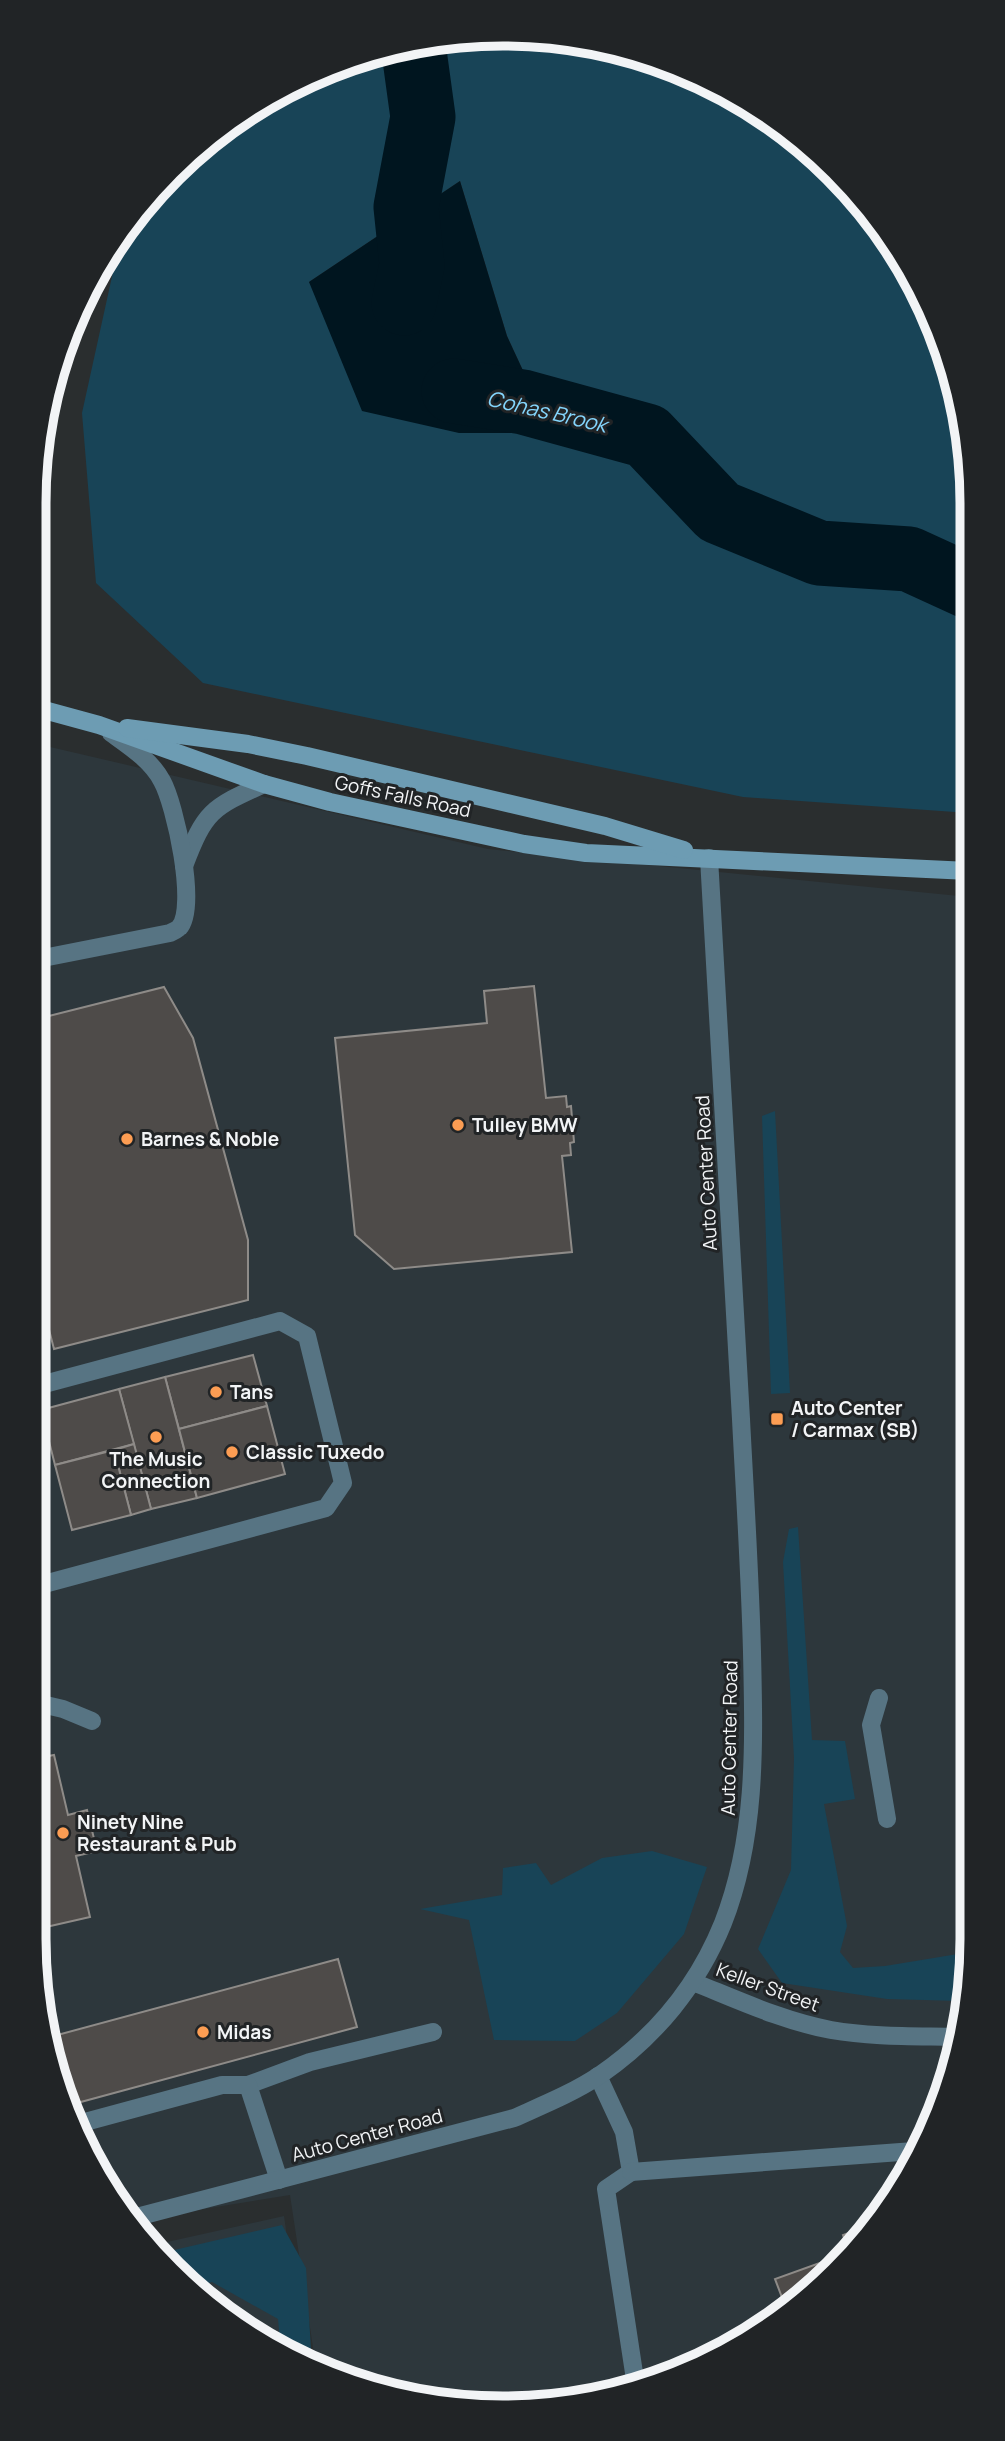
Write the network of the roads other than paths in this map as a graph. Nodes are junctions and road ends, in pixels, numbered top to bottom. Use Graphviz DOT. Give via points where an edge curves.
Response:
graph roads {
  1 [pos="46,711"];
  2 [pos="99,725"];
  3 [pos="264,785"];
  4 [pos="709,858"];
  5 [pos="184,866"];
  6 [pos="960,871"];
  7 [pos="46,957"];
  8 [pos="46,1384"];
  9 [pos="46,1583"];
  10 [pos="879,1698"];
  11 [pos="46,1705"];
  12 [pos="92,1721"];
  13 [pos="887,1819"];
  14 [pos="694,1982"];
  15 [pos="433,2032"];
  16 [pos="949,2037"];
  17 [pos="598,2076"];
  18 [pos="248,2085"];
  19 [pos="84,2122"];
  20 [pos="906,2152"];
  21 [pos="631,2172"];
  22 [pos="279,2180"];
  23 [pos="140,2216"];
  24 [pos="634,2376"];
  1 -- 2 [label="street, Goffs Falls Road"];
  2 -- 3 [label="street, Goffs Falls Road"];
  2 -- 4 [label="street, Goffs Falls Road" via="307,756 605,826"];
  2 -- 5 [label="street" via="136,750 161,779 173,810"];
  3 -- 4 [label="street, Goffs Falls Road" via="524,844 586,853"];
  3 -- 5 [label="street" via="223,802 205,819"];
  4 -- 6 [label="street, Goffs Falls Road"];
  4 -- 14 [label="street, Auto Center Road" via="746,1501 754,1726 746,1847 722,1925"];
  5 -- 7 [label="street" via="187,905 179,928"];
  8 -- 9 [label="street" via="280,1321 307,1336 344,1483 326,1508"];
  10 -- 13 [label="street" via="871,1725"];
  11 -- 12 [label="street"];
  14 -- 16 [label="street, Keller Street" via="788,2019 832,2030"];
  14 -- 17 [label="street, Auto Center Road" via="667,2017"];
  15 -- 18 [label="street" via="310,2062"];
  17 -- 21 [label="street" via="624,2132"];
  17 -- 22 [label="street, Auto Center Road" via="514,2118"];
  18 -- 19 [label="street" via="222,2085"];
  18 -- 22 [label="street"];
  20 -- 21 [label="street"];
  21 -- 24 [label="street" via="606,2189"];
  22 -- 23 [label="street, Auto Center Road"];
}
